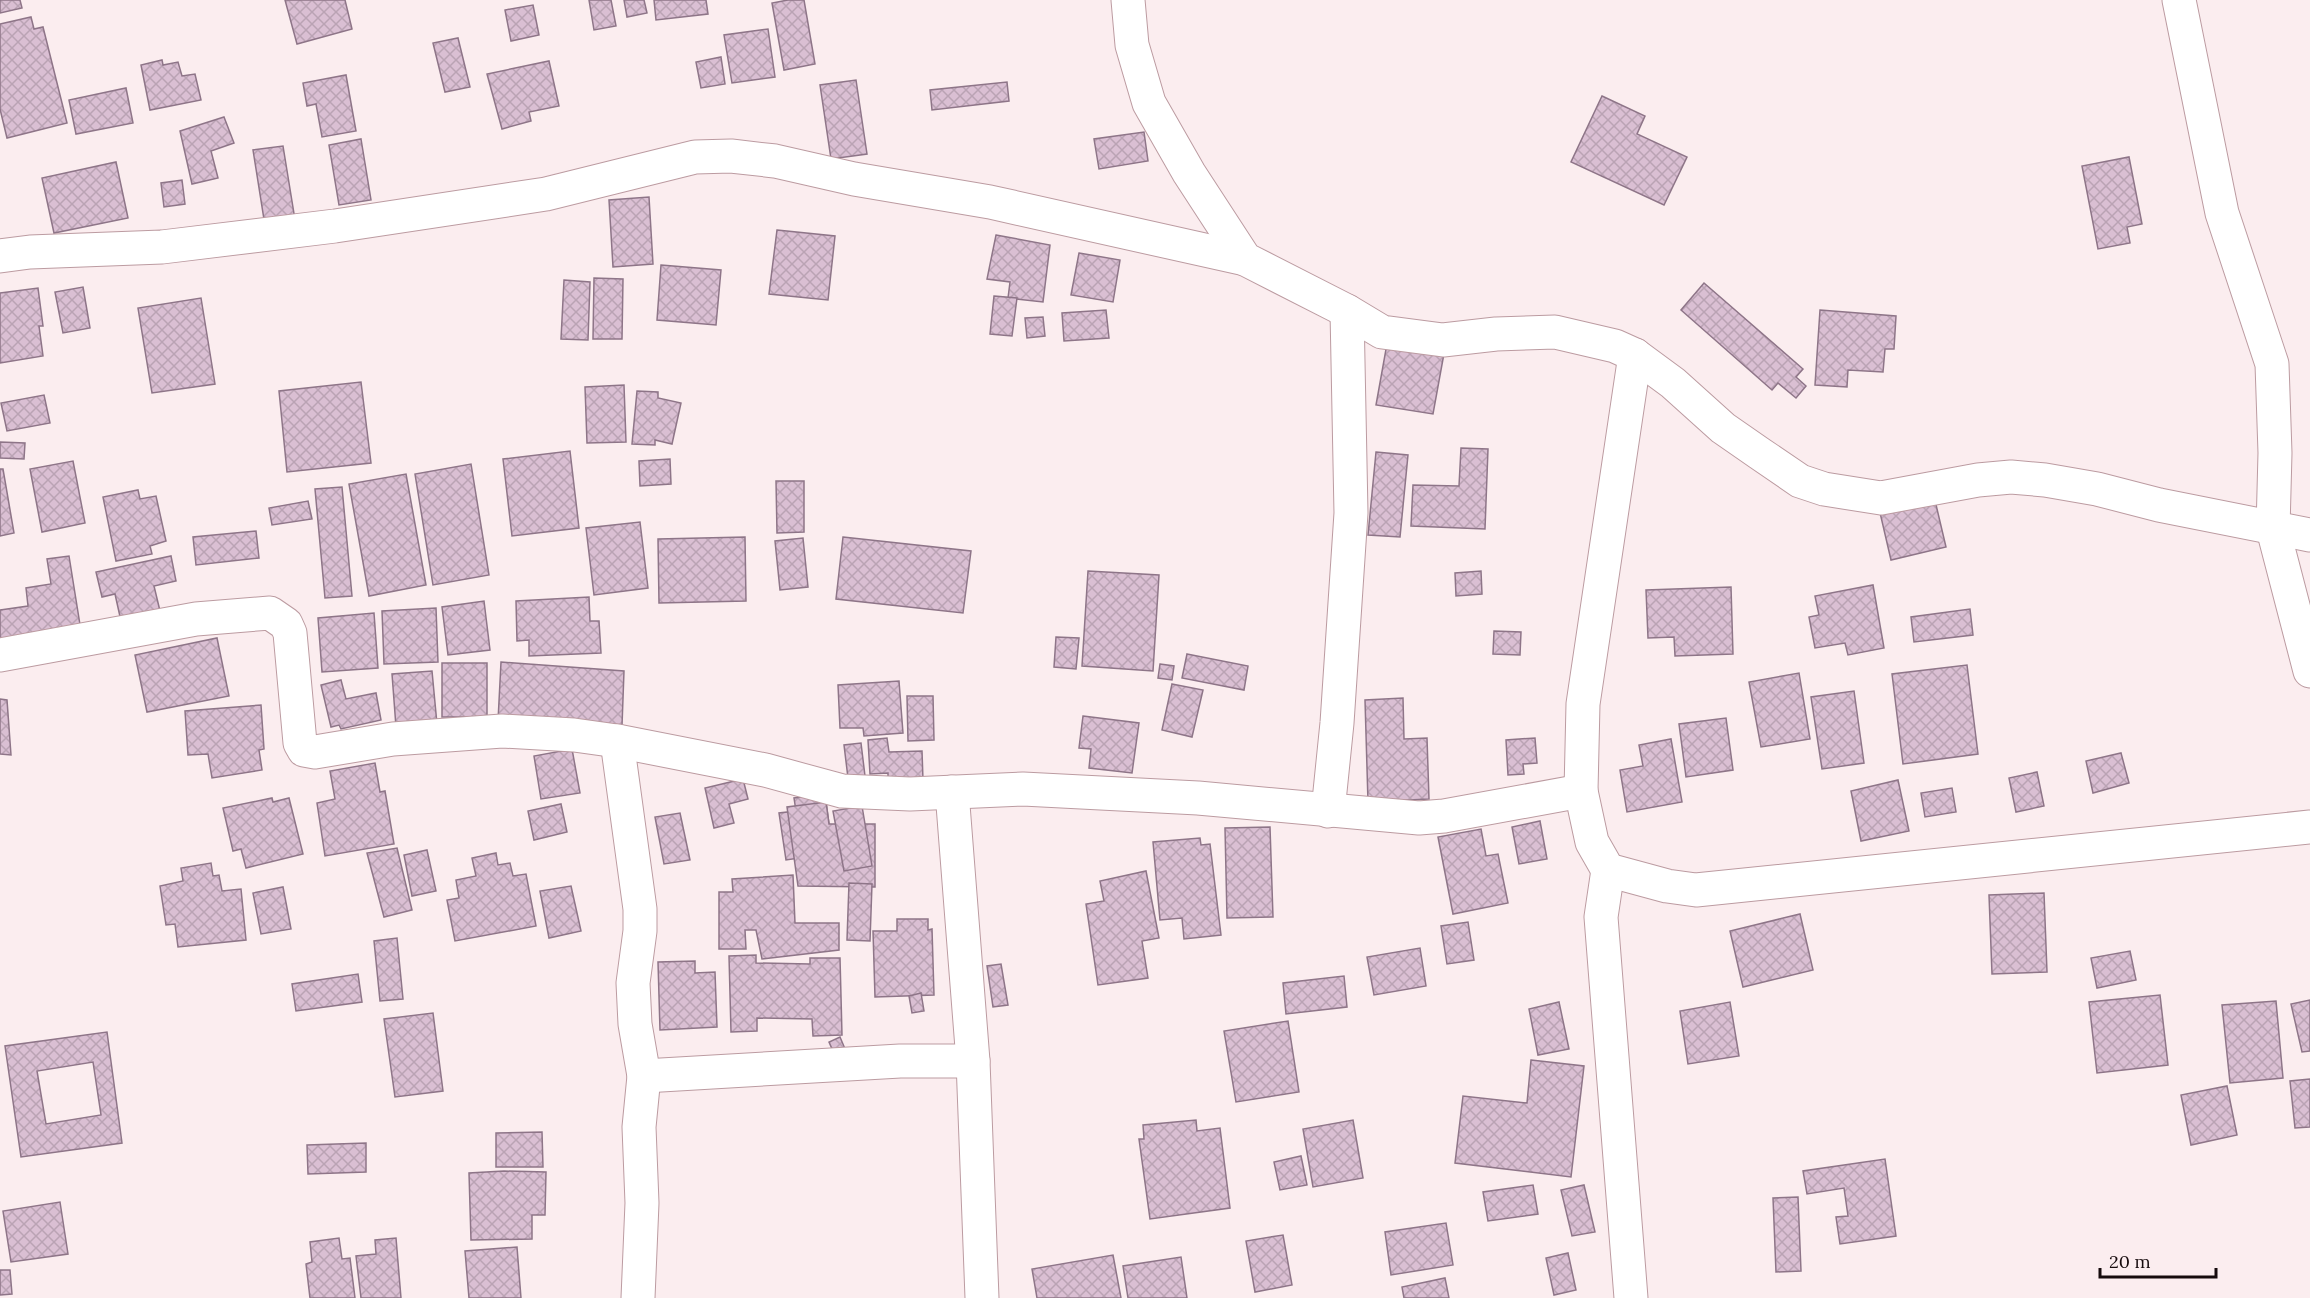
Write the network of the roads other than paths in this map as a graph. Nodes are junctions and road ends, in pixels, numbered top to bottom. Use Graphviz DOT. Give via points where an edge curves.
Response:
graph roads {
  1 [pos="1128,0"];
  2 [pos="2179,0"];
  3 [pos="0,256"];
  4 [pos="1245,259"];
  5 [pos="1347,311"];
  6 [pos="1635,355"];
  7 [pos="2273,529"];
  8 [pos="2310,535"];
  9 [pos="0,655"];
  10 [pos="2310,671"];
  11 [pos="617,741"];
  12 [pos="1581,791"];
  13 [pos="952,792"];
  14 [pos="1328,811"];
  15 [pos="2310,827"];
  16 [pos="1608,870"];
  17 [pos="973,1062"];
  18 [pos="644,1076"];
  19 [pos="638,1298"];
  20 [pos="982,1298"];
  21 [pos="1631,1298"];
  1 -- 4 [label="street" via="1132,45 1149,103"];
  2 -- 7 [label="street" via="2222,213 2272,364"];
  3 -- 4 [label="street" via="162,247 335,226 546,194 713,155 775,161 990,202"];
  4 -- 5 [label="street"];
  5 -- 6 [label="street" via="1382,332 1443,340 1556,332 1615,346"];
  5 -- 14 [label="street" via="1351,513"];
  6 -- 7 [label="street" via="1732,434 1800,481 1824,489 1881,498 1978,480 2045,480"];
  6 -- 12 [label="street" via="1583,704"];
  7 -- 8 [label="street"];
  7 -- 10 [label="street"];
  9 -- 11 [label="street" via="196,619 270,614 280,618 290,633 300,743 304,750 315,752 393,739 502,731"];
  11 -- 13 [label="street" via="765,770 842,790"];
  11 -- 18 [label="street" via="640,909 633,982"];
  12 -- 14 [label="street" via="1444,816 1390,817"];
  12 -- 16 [label="street" via="1592,842"];
  13 -- 14 [label="street" via="1023,789 1283,804"];
  13 -- 17 [label="street"];
  15 -- 16 [label="street" via="1696,891"];
  16 -- 21 [label="street" via="1602,917"];
  17 -- 18 [label="street" via="900,1061"];
  17 -- 20 [label="street"];
  18 -- 19 [label="street" via="639,1127 642,1203"];
}
